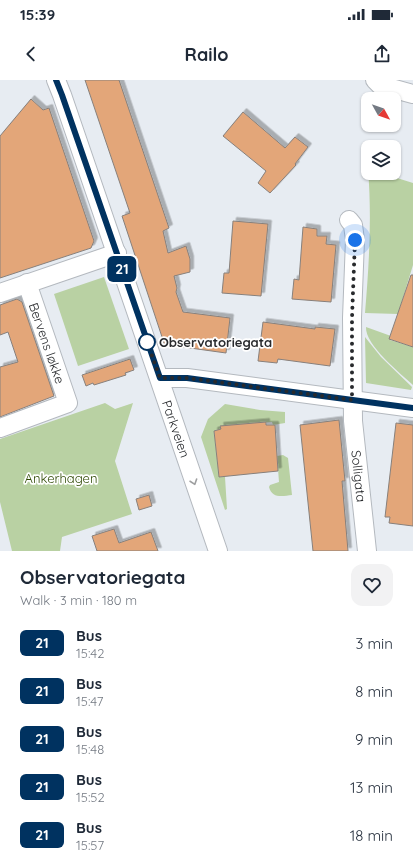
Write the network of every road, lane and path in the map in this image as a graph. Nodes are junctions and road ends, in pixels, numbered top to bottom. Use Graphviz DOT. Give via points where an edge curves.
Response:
graph roads {
  1 [pos="56,80"];
  2 [pos="377,82"];
  3 [pos="413,94"];
  4 [pos="349,220"];
  5 [pos="117,253"];
  6 [pos="27,283"];
  7 [pos="0,292"];
  8 [pos="160,378"];
  9 [pos="352,400"];
  10 [pos="413,408"];
  11 [pos="0,428"];
  12 [pos="218,551"];
  13 [pos="366,551"];
  1 -- 5 [label="street, Parkveien"];
  2 -- 3 [label="street"];
  4 -- 9 [label="street, Solligata" via="355,231"];
  5 -- 6 [label="street"];
  5 -- 8 [label="street, Parkveien"];
  6 -- 7 [label="street"];
  6 -- 11 [label="street, Bervens løkke" via="68,403"];
  8 -- 9 [label="street" via="187,378"];
  8 -- 12 [label="street, Parkveien, one-way"];
  9 -- 10 [label="street"];
  9 -- 13 [label="street, Solligata"];
}
